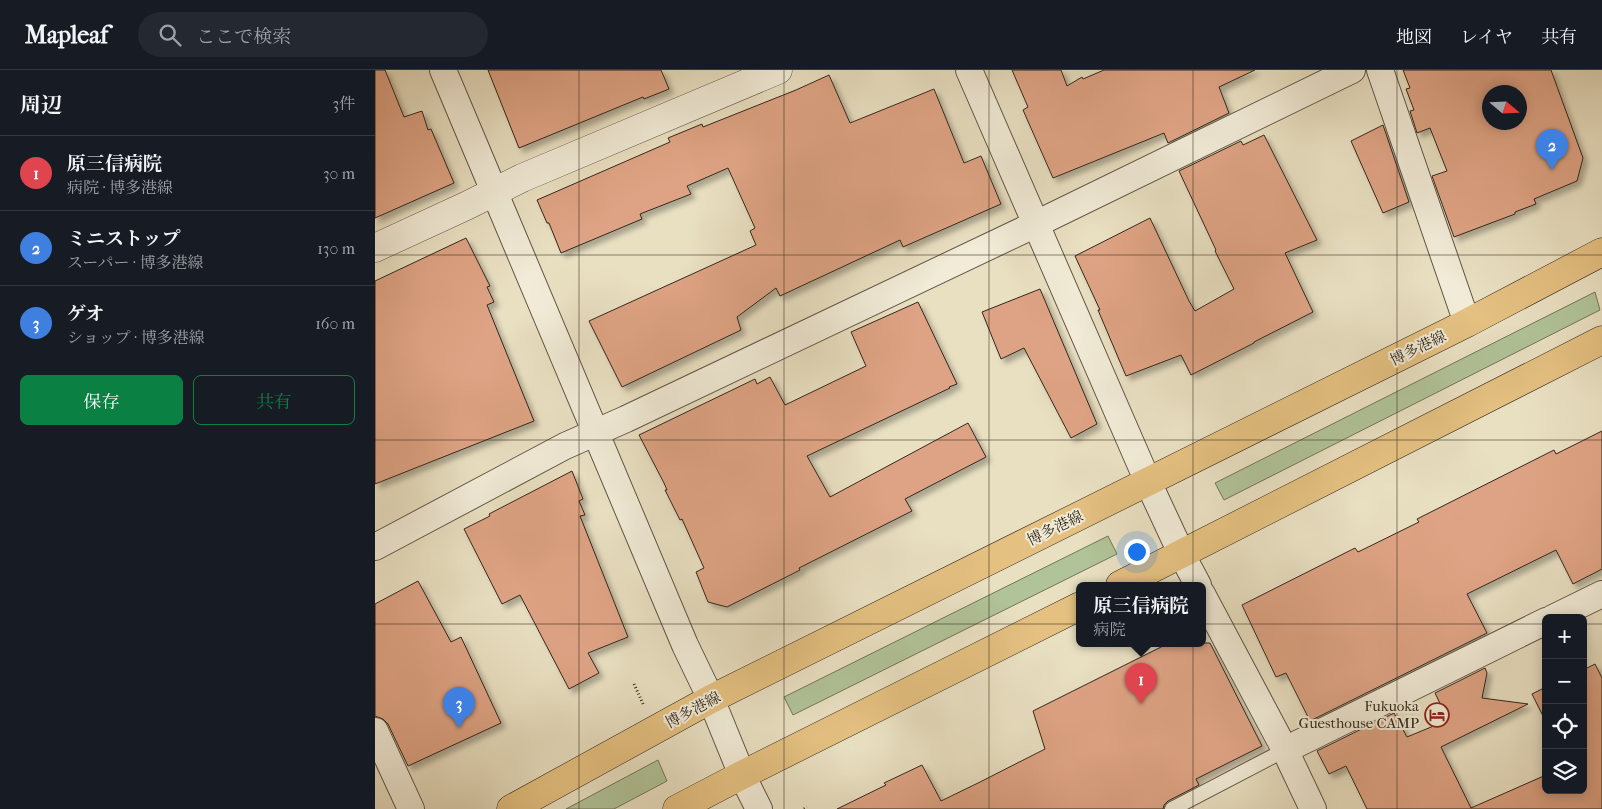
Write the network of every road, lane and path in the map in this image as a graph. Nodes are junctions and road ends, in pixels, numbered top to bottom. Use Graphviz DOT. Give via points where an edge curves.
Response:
graph roads {
  1 [pos="443,70"];
  2 [pos="778,70"];
  3 [pos="969,70"];
  4 [pos="1352,70"];
  5 [pos="1380,70"];
  6 [pos="494,192"];
  7 [pos="1036,224"];
  8 [pos="375,248"];
  9 [pos="1602,252"];
  10 [pos="1467,323"];
  11 [pos="1602,340"];
  12 [pos="596,432"];
  13 [pos="1148,482"];
  14 [pos="375,548"];
  15 [pos="1181,555"];
  16 [pos="1126,582"];
  17 [pos="1196,582"];
  18 [pos="1602,594"];
  19 [pos="1206,602"];
  20 [pos="1076,608"];
  21 [pos="1561,614"];
  22 [pos="1542,623"];
  23 [pos="635,684"];
  24 [pos="711,699"];
  25 [pos="644,705"];
  26 [pos="375,731"];
  27 [pos="1285,750"];
  28 [pos="742,775"];
  29 [pos="411,809"];
  30 [pos="511,809"];
  31 [pos="677,809"];
  32 [pos="759,809"];
  33 [pos="1172,809"];
  34 [pos="1313,809"];
  1 -- 6 [label="street"];
  2 -- 6 [label="street"];
  3 -- 7 [label="street"];
  4 -- 7 [label="street"];
  5 -- 10 [label="street"];
  6 -- 8 [label="street"];
  6 -- 12 [label="street"];
  7 -- 12 [label="street"];
  7 -- 13 [label="street"];
  9 -- 10 [label="main road, 博多港線"];
  10 -- 13 [label="main road, 博多港線"];
  11 -- 15 [label="main road"];
  12 -- 14 [label="street"];
  12 -- 24 [label="street" via="685,646"];
  13 -- 15 [label="street"];
  13 -- 24 [label="main road, 博多港線"];
  15 -- 16 [label="main road"];
  15 -- 17 [label="street"];
  18 -- 21 [label="street"];
  19 -- 27 [label="street"];
  20 -- 28 [label="main road"];
  22 -- 27 [label="street"];
  23 -- 25 [label="path"];
  24 -- 28 [label="street"];
  24 -- 30 [label="main road, 博多港線"];
  26 -- 29 [label="street"];
  27 -- 33 [label="lane"];
  27 -- 34 [label="street"];
  28 -- 31 [label="main road"];
  28 -- 32 [label="street"];
}
